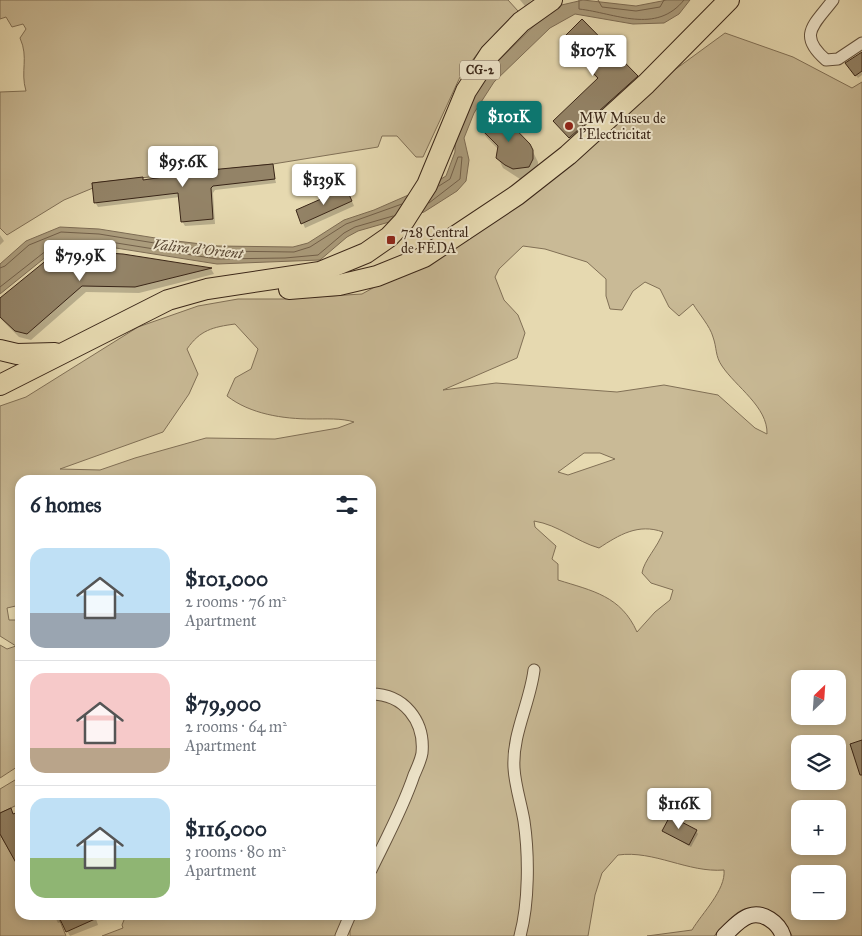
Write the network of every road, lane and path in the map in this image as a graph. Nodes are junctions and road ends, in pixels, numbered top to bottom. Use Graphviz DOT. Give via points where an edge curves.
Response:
graph roads {
  1 [pos="552,0"];
  2 [pos="729,0"];
  3 [pos="833,0"];
  4 [pos="862,43"];
  5 [pos="218,288"];
  6 [pos="88,341"];
  7 [pos="4,352"];
  8 [pos="67,352"];
  9 [pos="3,387"];
  10 [pos="534,670"];
  11 [pos="376,694"];
  12 [pos="376,860"];
  13 [pos="348,920"];
  14 [pos="341,936"];
  15 [pos="520,936"];
  16 [pos="724,936"];
  17 [pos="783,936"];
  1 -- 5 [label="highway, CG-2" via="521,22 490,54 466,90 427,185 404,221 389,237 366,253 338,266 302,276"];
  2 -- 5 [label="highway, CG-2" via="646,84 568,155 517,196 424,257 402,268 339,285 258,290"];
  3 -- 4 [label="street" via="813,27 809,40 813,49 826,60 838,59"];
  5 -- 6 [label="highway, CG-2" via="168,300"];
  6 -- 8 [label="highway, CG-2"];
  6 -- 9 [label="highway" via="25,386"];
  7 -- 8 [label="highway, CG-2"];
  7 -- 9 [label="highway, CG-2" via="14,359 16,367"];
  8 -- 9 [label="highway, CG-2"];
  10 -- 15 [label="street" via="532,690 517,737 514,768 524,822 527,876"];
  11 -- 12 [label="street" via="395,698 408,707 422,738 422,754 408,794"];
  13 -- 14 [label="street"];
  16 -- 17 [label="main road" via="749,916 773,921"];
}
